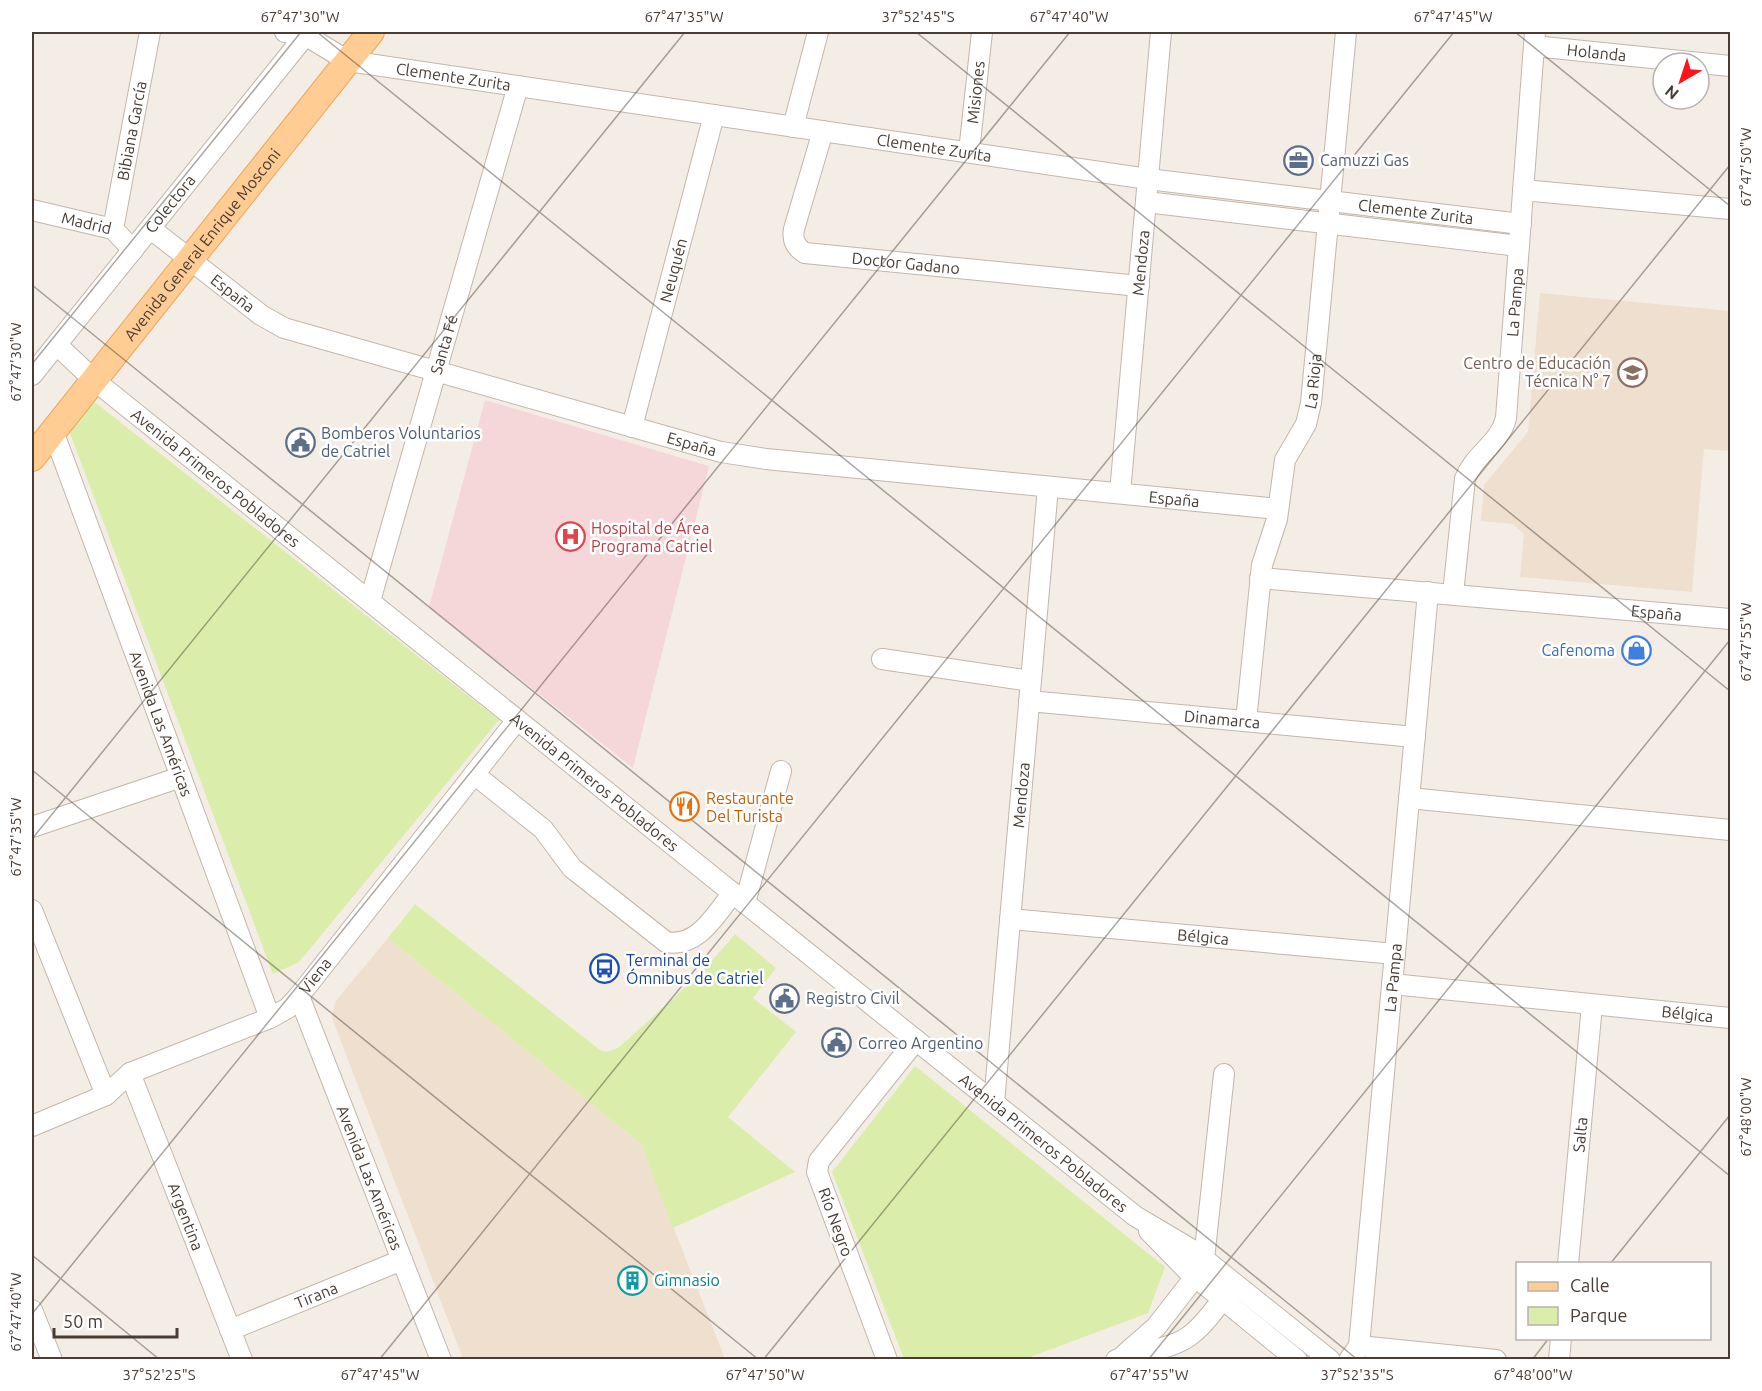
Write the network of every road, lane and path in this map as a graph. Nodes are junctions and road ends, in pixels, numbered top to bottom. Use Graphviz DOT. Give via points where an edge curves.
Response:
graph roads {
  1 [pos="150,32"];
  2 [pos="285,32"];
  3 [pos="371,32"];
  4 [pos="818,32"];
  5 [pos="982,32"];
  6 [pos="1161,32"];
  7 [pos="1346,32"];
  8 [pos="306,33"];
  9 [pos="1534,39"];
  10 [pos="348,61"];
  11 [pos="1731,66"];
  12 [pos="518,86"];
  13 [pos="714,115"];
  14 [pos="793,126"];
  15 [pos="824,131"];
  16 [pos="969,152"];
  17 [pos="1148,179"];
  18 [pos="1523,190"];
  19 [pos="1330,201"];
  20 [pos="1146,202"];
  21 [pos="1731,209"];
  22 [pos="32,210"];
  23 [pos="1328,224"];
  24 [pos="1521,224"];
  25 [pos="113,229"];
  26 [pos="151,229"];
  27 [pos="1519,246"];
  28 [pos="133,250"];
  29 [pos="190,260"];
  30 [pos="1139,286"];
  31 [pos="57,345"];
  32 [pos="436,371"];
  33 [pos="32,375"];
  34 [pos="94,380"];
  35 [pos="632,426"];
  36 [pos="53,431"];
  37 [pos="32,458"];
  38 [pos="1048,487"];
  39 [pos="1120,493"];
  40 [pos="1278,509"];
  41 [pos="1260,578"];
  42 [pos="1428,592"];
  43 [pos="1453,594"];
  44 [pos="370,601"];
  45 [pos="1731,619"];
  46 [pos="882,659"];
  47 [pos="1031,681"];
  48 [pos="1029,701"];
  49 [pos="516,720"];
  50 [pos="1246,721"];
  51 [pos="1415,737"];
  52 [pos="781,771"];
  53 [pos="474,774"];
  54 [pos="181,777"];
  55 [pos="1409,798"];
  56 [pos="32,827"];
  57 [pos="1731,830"];
  58 [pos="739,898"];
  59 [pos="32,910"];
  60 [pos="1010,919"];
  61 [pos="1395,954"];
  62 [pos="1392,984"];
  63 [pos="299,996"];
  64 [pos="1592,1005"];
  65 [pos="270,1018"];
  66 [pos="1731,1018"];
  67 [pos="916,1040"];
  68 [pos="130,1073"];
  69 [pos="1224,1074"];
  70 [pos="106,1095"];
  71 [pos="994,1103"];
  72 [pos="32,1126"];
  73 [pos="1135,1216"];
  74 [pos="402,1260"];
  75 [pos="1568,1262"];
  76 [pos="1210,1264"];
  77 [pos="1195,1277"];
  78 [pos="1235,1284"];
  79 [pos="1222,1299"];
  80 [pos="32,1310"];
  81 [pos="230,1330"];
  82 [pos="1561,1340"];
  83 [pos="1354,1353"];
  84 [pos="52,1359"];
  85 [pos="242,1359"];
  86 [pos="441,1359"];
  87 [pos="887,1359"];
  88 [pos="1119,1359"];
  89 [pos="1297,1359"];
  90 [pos="1330,1359"];
  91 [pos="1496,1359"];
  92 [pos="1559,1359"];
  1 -- 25 [label="street, Bibiana García"];
  2 -- 8 [label="street"];
  3 -- 10 [label="main road, Avenida General Enrique Mosconi"];
  4 -- 14 [label="street"];
  5 -- 16 [label="street, Misiones"];
  6 -- 17 [label="street, Mendoza"];
  7 -- 19 [label="street, La Rioja"];
  8 -- 10 [label="street"];
  8 -- 26 [label="street, Colectora"];
  9 -- 11 [label="street, Holanda"];
  9 -- 18 [label="street, La Pampa"];
  10 -- 12 [label="street, Clemente Zurita"];
  10 -- 29 [label="main road, Avenida General Enrique Mosconi"];
  12 -- 13 [label="street, Clemente Zurita"];
  12 -- 32 [label="street, Santa Fé"];
  13 -- 14 [label="street, Clemente Zurita"];
  13 -- 35 [label="street, Neuquén"];
  14 -- 15 [label="street, Clemente Zurita"];
  15 -- 16 [label="street, Clemente Zurita"];
  15 -- 30 [label="street, Doctor Gadano" via="794,229 794,243 805,254"];
  16 -- 17 [label="street, Clemente Zurita"];
  17 -- 19 [label="street, Clemente Zurita"];
  17 -- 20 [label="street, Mendoza"];
  18 -- 21 [label="street"];
  18 -- 24 [label="street, La Pampa"];
  19 -- 23 [label="street, La Rioja"];
  19 -- 24 [label="street, Clemente Zurita"];
  20 -- 23 [label="street, Clemente Zurita"];
  20 -- 30 [label="street, Mendoza"];
  22 -- 25 [label="street, Madrid"];
  23 -- 27 [label="street, Clemente Zurita"];
  23 -- 40 [label="street, La Rioja" via="1310,414 1284,460"];
  24 -- 27 [label="street, La Pampa"];
  25 -- 28 [label="street, Madrid"];
  26 -- 28 [label="street, Colectora"];
  26 -- 29 [label="street, España"];
  27 -- 43 [label="street, La Pampa" via="1506,418 1500,435 1473,463 1465,479"];
  28 -- 31 [label="street, Colectora"];
  29 -- 32 [label="street, España" via="272,322 298,333"];
  29 -- 34 [label="main road, Avenida General Enrique Mosconi"];
  30 -- 39 [label="street, Mendoza"];
  31 -- 33 [label="street, Colectora"];
  31 -- 34 [label="street, Avenida Primeros Pobladores"];
  32 -- 35 [label="street, España"];
  32 -- 44 [label="street, Santa Fé"];
  34 -- 36 [label="main road, Avenida General Enrique Mosconi"];
  34 -- 44 [label="street, Avenida Primeros Pobladores"];
  35 -- 38 [label="street, España" via="751,458"];
  36 -- 37 [label="main road, Avenida General Enrique Mosconi"];
  36 -- 54 [label="street, Avenida Las Américas"];
  38 -- 39 [label="street, España"];
  38 -- 47 [label="street, Mendoza"];
  39 -- 40 [label="street, España"];
  40 -- 41 [label="street, La Rioja"];
  41 -- 42 [label="street, España"];
  41 -- 50 [label="street, La Rioja"];
  42 -- 43 [label="street, España"];
  42 -- 51 [label="street, La Pampa"];
  43 -- 45 [label="street, España"];
  44 -- 49 [label="street, Avenida Primeros Pobladores"];
  46 -- 47 [label="street"];
  47 -- 48 [label="street, Mendoza"];
  48 -- 50 [label="street, Dinamarca"];
  48 -- 60 [label="street, Mendoza"];
  49 -- 53 [label="street, Viena"];
  49 -- 58 [label="street, Avenida Primeros Pobladores"];
  50 -- 51 [label="street, Dinamarca"];
  51 -- 55 [label="street, La Pampa"];
  52 -- 58 [label="street"];
  53 -- 58 [label="street" via="543,829 572,868 666,942 693,939"];
  53 -- 63 [label="street, Viena"];
  54 -- 56 [label="street"];
  54 -- 65 [label="street, Avenida Las Américas"];
  55 -- 57 [label="street"];
  55 -- 61 [label="street, La Pampa"];
  58 -- 67 [label="street, Avenida Primeros Pobladores"];
  59 -- 70 [label="street"];
  60 -- 61 [label="street, Bélgica"];
  60 -- 71 [label="street, Mendoza"];
  61 -- 62 [label="street, La Pampa"];
  62 -- 64 [label="street, Bélgica"];
  62 -- 83 [label="street, La Pampa"];
  63 -- 65 [label="street, Viena"];
  63 -- 74 [label="street, Avenida Las Américas"];
  64 -- 66 [label="street, Bélgica"];
  64 -- 75 [label="street, Salta"];
  65 -- 68 [label="street, Viena"];
  67 -- 71 [label="street, Avenida Primeros Pobladores"];
  67 -- 87 [label="street, Río Negro" via="819,1161 817,1172"];
  68 -- 70 [label="street, Viena"];
  68 -- 81 [label="street, Argentina"];
  69 -- 76 [label="street"];
  70 -- 72 [label="street, Viena"];
  71 -- 73 [label="street, Avenida Primeros Pobladores"];
  73 -- 76 [label="street, Avenida Primeros Pobladores"];
  73 -- 77 [label="street, Avenida Primeros Pobladores"];
  74 -- 81 [label="street, Tirana"];
  74 -- 86 [label="street, Avenida Las Américas"];
  76 -- 77 [label="street"];
  76 -- 78 [label="street, Avenida Primeros Pobladores"];
  77 -- 79 [label="street, Avenida Primeros Pobladores"];
  77 -- 88 [label="street" via="1156,1328"];
  78 -- 79 [label="street"];
  78 -- 90 [label="street, Avenida Primeros Pobladores"];
  79 -- 88 [label="street" via="1184,1340"];
  79 -- 89 [label="street, Avenida Primeros Pobladores"];
  80 -- 84 [label="street"];
  81 -- 85 [label="street, Argentina"];
  82 -- 92 [label="street"];
  83 -- 91 [label="street"];
}
